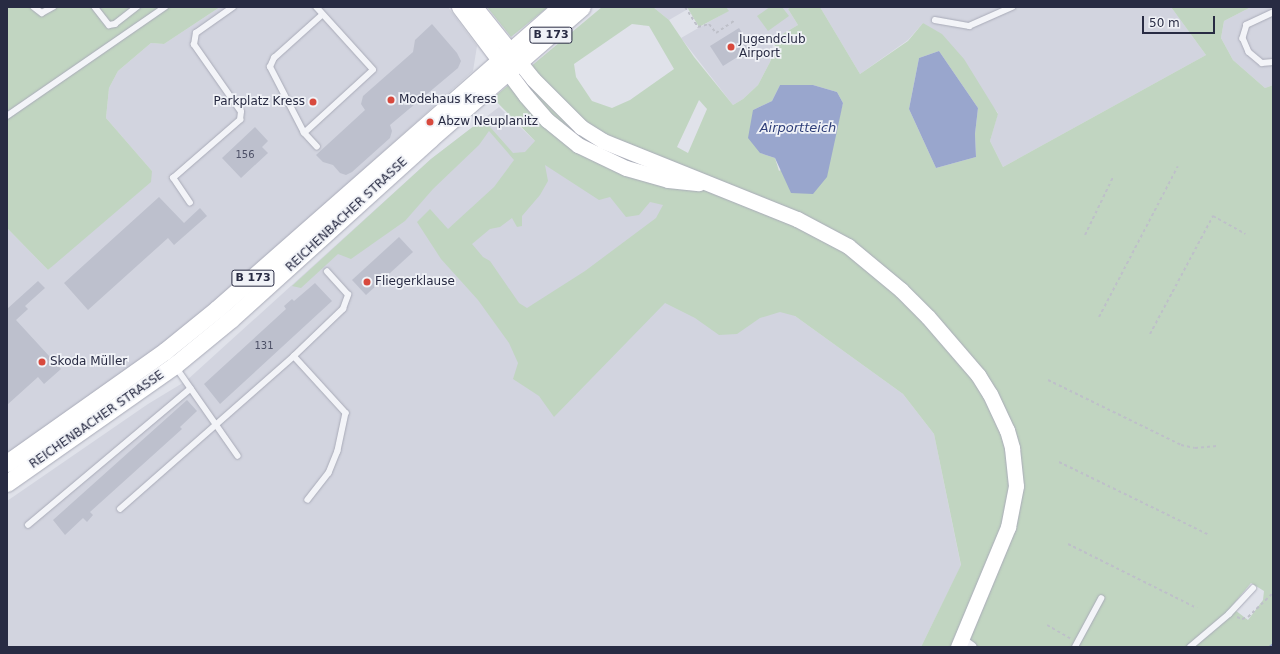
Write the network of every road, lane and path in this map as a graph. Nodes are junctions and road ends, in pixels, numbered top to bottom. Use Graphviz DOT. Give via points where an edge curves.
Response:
graph roads {
  1 [pos="34,7"];
  2 [pos="53,7"];
  3 [pos="96,7"];
  4 [pos="137,7"];
  5 [pos="165,7"];
  6 [pos="233,7"];
  7 [pos="316,7"];
  8 [pos="459,7"];
  9 [pos="475,7"];
  10 [pos="561,7"];
  11 [pos="582,7"];
  12 [pos="685,7"];
  13 [pos="1012,7"];
  14 [pos="1273,14"];
  15 [pos="322,15"];
  16 [pos="735,20"];
  17 [pos="934,20"];
  18 [pos="509,61"];
  19 [pos="1273,62"];
  20 [pos="7,116"];
  21 [pos="304,133"];
  22 [pos="317,147"];
  23 [pos="1178,166"];
  24 [pos="1113,177"];
  25 [pos="190,203"];
  26 [pos="1245,234"];
  27 [pos="1085,235"];
  28 [pos="327,272"];
  29 [pos="1099,317"];
  30 [pos="1150,334"];
  31 [pos="164,351"];
  32 [pos="294,356"];
  33 [pos="175,366"];
  34 [pos="1048,380"];
  35 [pos="190,388"];
  36 [pos="215,425"];
  37 [pos="1217,446"];
  38 [pos="238,456"];
  39 [pos="1059,462"];
  40 [pos="7,463"];
  41 [pos="7,483"];
  42 [pos="308,500"];
  43 [pos="120,509"];
  44 [pos="28,524"];
  45 [pos="1207,534"];
  46 [pos="1068,544"];
  47 [pos="1253,588"];
  48 [pos="1273,593"];
  49 [pos="1101,599"];
  50 [pos="1197,608"];
  51 [pos="1229,614"];
  52 [pos="1047,625"];
  53 [pos="964,645"];
  54 [pos="1076,645"];
  55 [pos="1190,647"];
  1 -- 2 [label="lane" via="42,13"];
  3 -- 4 [label="lane" via="109,25 115,24"];
  5 -- 20 [label="lane"];
  6 -- 25 [label="lane" via="196,33 194,44 241,112 240,120 173,178"];
  7 -- 15 [label="lane"];
  8 -- 18 [label="main road"];
  9 -- 18 [label="main road"];
  10 -- 18 [label="main road, REICHENBACHER STRASSE / B 173"];
  11 -- 18 [label="main road, REICHENBACHER STRASSE / B 173"];
  12 -- 16 [label="path" via="698,28 709,24 716,33"];
  13 -- 17 [label="lane" via="970,26"];
  14 -- 19 [label="lane" via="1247,25 1243,38 1249,52 1262,63"];
  15 -- 21 [label="lane" via="274,58 270,67"];
  15 -- 21 [label="lane" via="373,70"];
  18 -- 31 [label="main road, REICHENBACHER STRASSE / B 173"];
  18 -- 33 [label="main road, REICHENBACHER STRASSE / B 173" via="286,271"];
  18 -- 53 [label="main road" via="547,120 596,156 668,180 708,184 797,219 865,258 928,317 990,394 1012,448 1016,486 1014,507"];
  21 -- 22 [label="lane"];
  23 -- 29 [label="path"];
  24 -- 27 [label="path"];
  26 -- 30 [label="path" via="1213,216"];
  28 -- 32 [label="lane" via="348,295 343,309"];
  31 -- 33 [label="main road"];
  31 -- 40 [label="main road, REICHENBACHER STRASSE / B 173"];
  32 -- 36 [label="lane"];
  32 -- 42 [label="lane" via="346,413 340,444 329,472"];
  33 -- 35 [label="lane"];
  33 -- 41 [label="main road, REICHENBACHER STRASSE / B 173"];
  34 -- 37 [label="path" via="1181,445 1195,448"];
  35 -- 36 [label="lane"];
  35 -- 44 [label="lane"];
  36 -- 38 [label="lane"];
  36 -- 43 [label="lane"];
  39 -- 45 [label="path"];
  46 -- 50 [label="path"];
  47 -- 51 [label="lane"];
  48 -- 51 [label="path" via="1248,617 1242,619"];
  49 -- 54 [label="lane"];
  51 -- 55 [label="lane"];
  52 -- 54 [label="path"];
}
